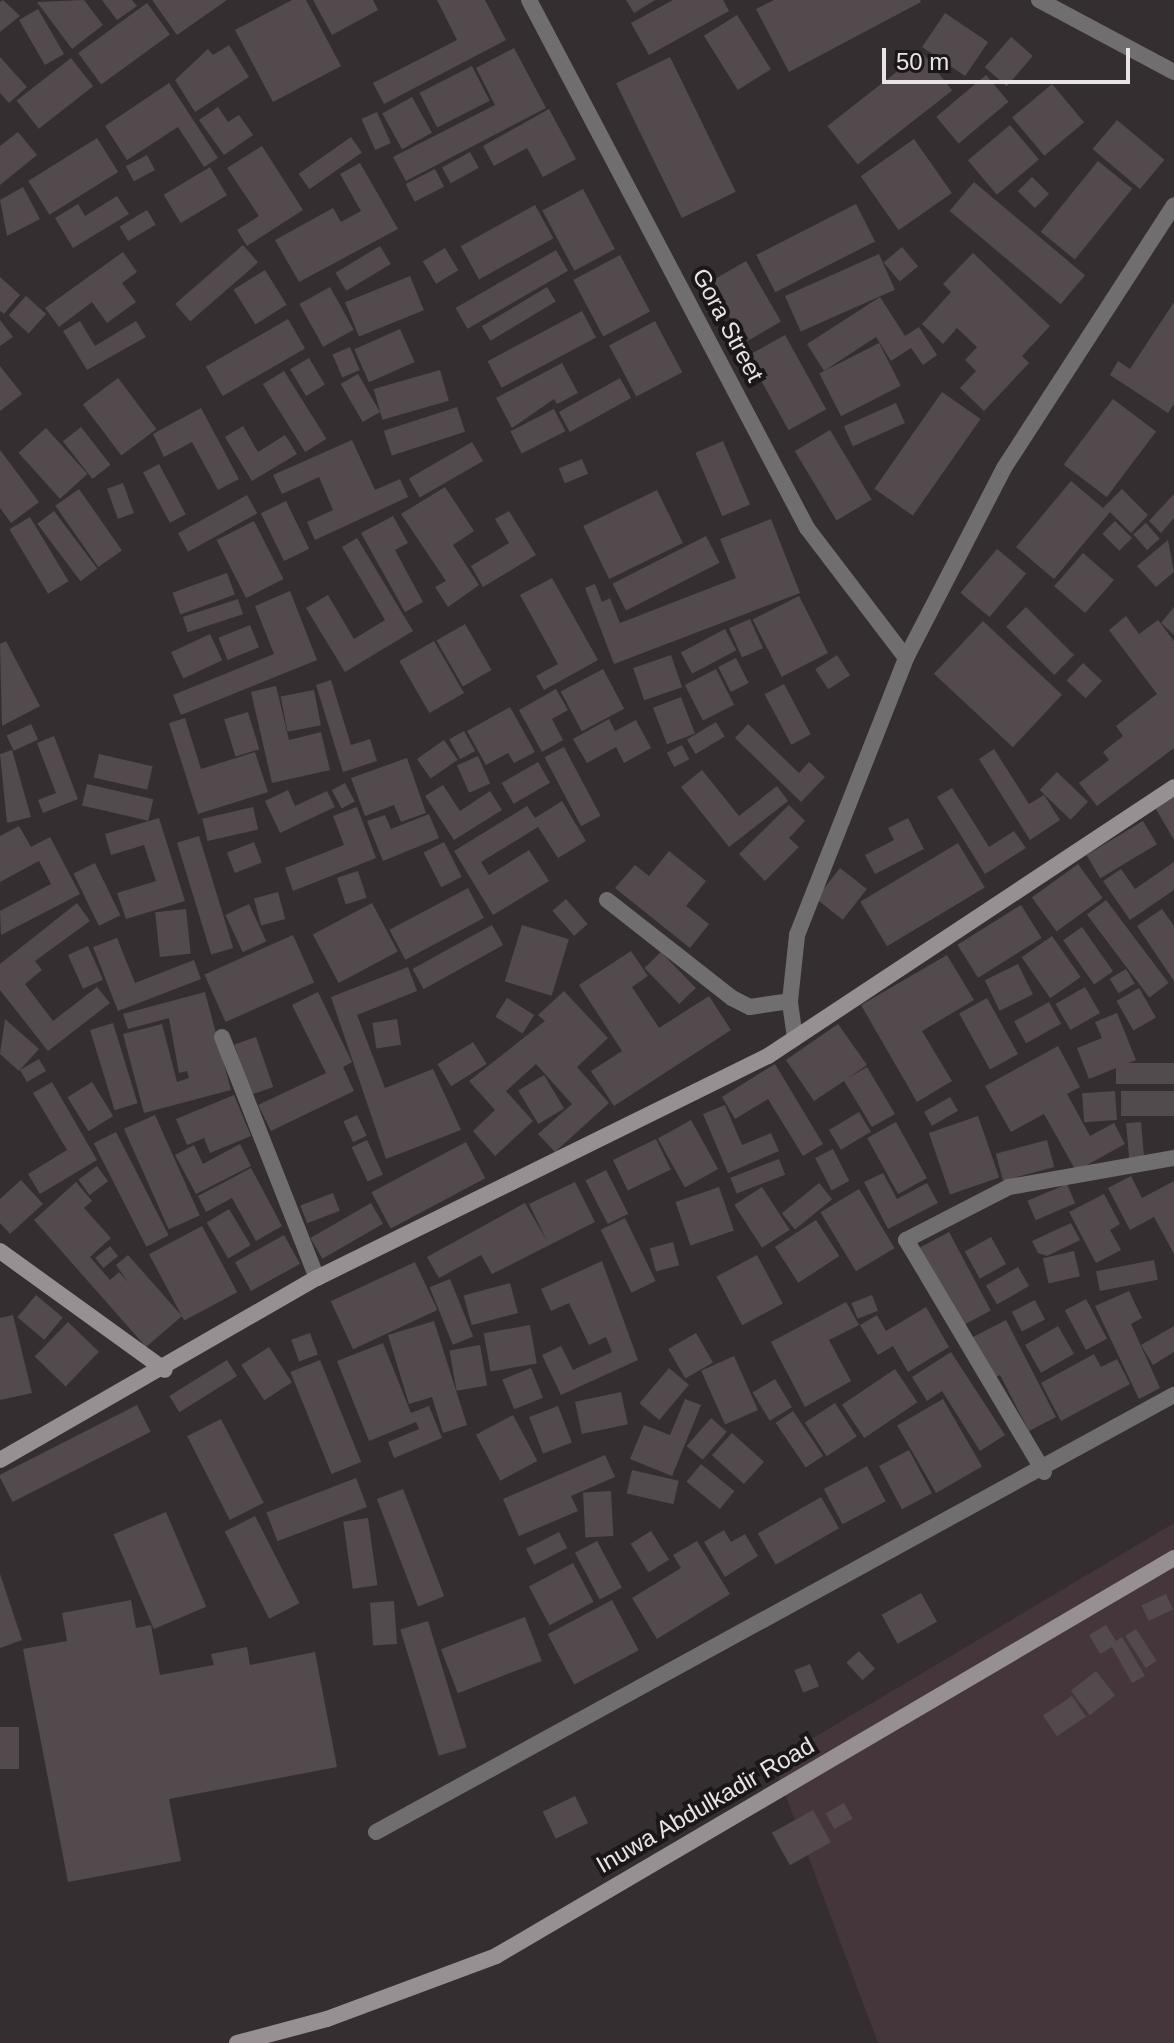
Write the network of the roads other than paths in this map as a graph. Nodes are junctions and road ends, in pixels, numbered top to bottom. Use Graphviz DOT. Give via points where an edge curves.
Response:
graph roads {
  1 [pos="529,0"];
  2 [pos="1039,0"];
  3 [pos="1174,72"];
  4 [pos="1174,205"];
  5 [pos="906,658"];
  6 [pos="1174,787"];
  7 [pos="607,900"];
  8 [pos="790,1001"];
  9 [pos="222,1037"];
  10 [pos="795,1038"];
  11 [pos="1174,1158"];
  12 [pos="0,1251"];
  13 [pos="317,1278"];
  14 [pos="165,1370"];
  15 [pos="1174,1395"];
  16 [pos="0,1460"];
  17 [pos="1044,1472"];
  18 [pos="1174,1558"];
  19 [pos="376,1832"];
  20 [pos="237,2043"];
  1 -- 5 [label="street, Gora Street" via="807,528"];
  2 -- 3 [label="street"];
  4 -- 5 [label="street" via="1004,468"];
  5 -- 8 [label="street" via="797,935"];
  6 -- 10 [label="street"];
  7 -- 8 [label="street" via="732,998 750,1007"];
  8 -- 10 [label="street"];
  9 -- 13 [label="street"];
  10 -- 13 [label="street"];
  11 -- 17 [label="street" via="1009,1187 906,1240"];
  12 -- 14 [label="street"];
  13 -- 14 [label="street"];
  14 -- 16 [label="street"];
  15 -- 17 [label="street"];
  17 -- 19 [label="street"];
  18 -- 20 [label="street, Inuwa Abdulkadir Road" via="496,1956 327,2019"];
}
